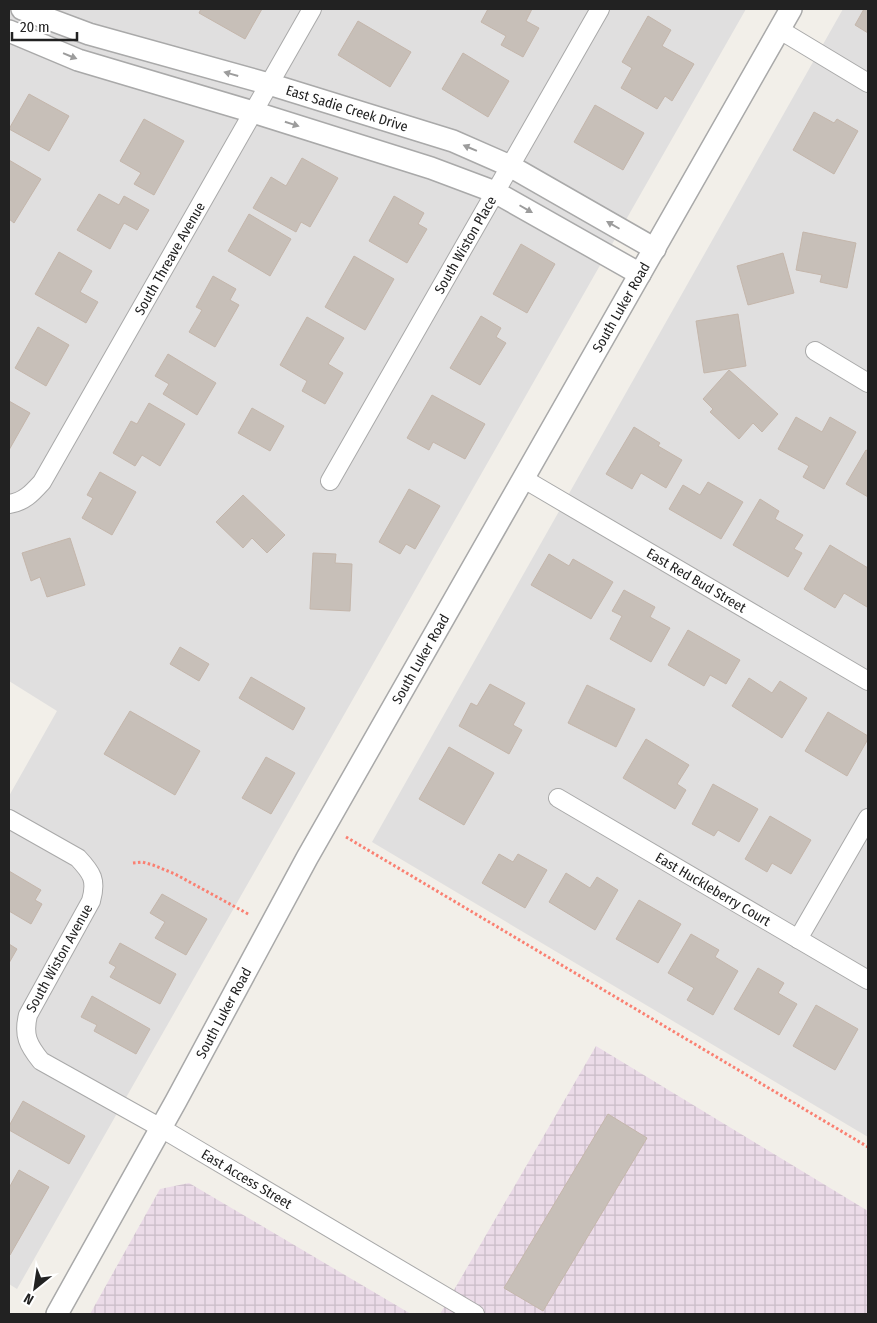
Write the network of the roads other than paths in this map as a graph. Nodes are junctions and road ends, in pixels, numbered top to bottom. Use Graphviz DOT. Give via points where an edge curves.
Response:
graph roads {
  1 [pos="23,9"];
  2 [pos="312,9"];
  3 [pos="600,9"];
  4 [pos="791,9"];
  5 [pos="780,30"];
  6 [pos="10,33"];
  7 [pos="868,82"];
  8 [pos="269,84"];
  9 [pos="253,112"];
  10 [pos="510,166"];
  11 [pos="496,192"];
  12 [pos="655,249"];
  13 [pos="640,274"];
  14 [pos="815,351"];
  15 [pos="868,383"];
  16 [pos="524,479"];
  17 [pos="330,481"];
  18 [pos="13,503"];
  19 [pos="868,681"];
  20 [pos="558,798"];
  21 [pos="868,818"];
  22 [pos="9,819"];
  23 [pos="798,939"];
  24 [pos="868,980"];
  25 [pos="26,1038"];
  26 [pos="160,1128"];
  27 [pos="57,1314"];
  28 [pos="475,1314"];
  1 -- 6 [label="street"];
  8 -- 1 [label="street, East Sadie Creek Drive, one-way" via="89,34"];
  2 -- 8 [label="street, South Threave Avenue"];
  3 -- 10 [label="street, South Wiston Place"];
  4 -- 5 [label="street, South Luker Road"];
  5 -- 7 [label="street"];
  5 -- 12 [label="street, South Luker Road"];
  6 -- 9 [label="street, one-way" via="78,60"];
  8 -- 9 [label="street, South Threave Avenue"];
  10 -- 8 [label="street, East Sadie Creek Drive, one-way" via="453,141"];
  9 -- 11 [label="street, one-way"];
  9 -- 18 [label="street, South Threave Avenue" via="42,482 32,494"];
  10 -- 11 [label="street, South Wiston Place"];
  12 -- 10 [label="street, East Sadie Creek Drive, one-way"];
  11 -- 13 [label="street, one-way"];
  11 -- 17 [label="street, South Wiston Place"];
  12 -- 13 [label="street, South Luker Road"];
  13 -- 16 [label="street, South Luker Road"];
  14 -- 15 [label="street"];
  16 -- 19 [label="street, East Red Bud Street"];
  16 -- 26 [label="street, South Luker Road" via="307,858"];
  20 -- 23 [label="street, East Huckleberry Court"];
  21 -- 23 [label="street"];
  22 -- 25 [label="street, South Wiston Avenue" via="78,858 93,879 94,890 28,1015"];
  23 -- 24 [label="street, East Huckleberry Court"];
  25 -- 26 [label="street, East Access Street" via="41,1061"];
  26 -- 27 [label="street, South Luker Road"];
  26 -- 28 [label="street, East Access Street"];
}
